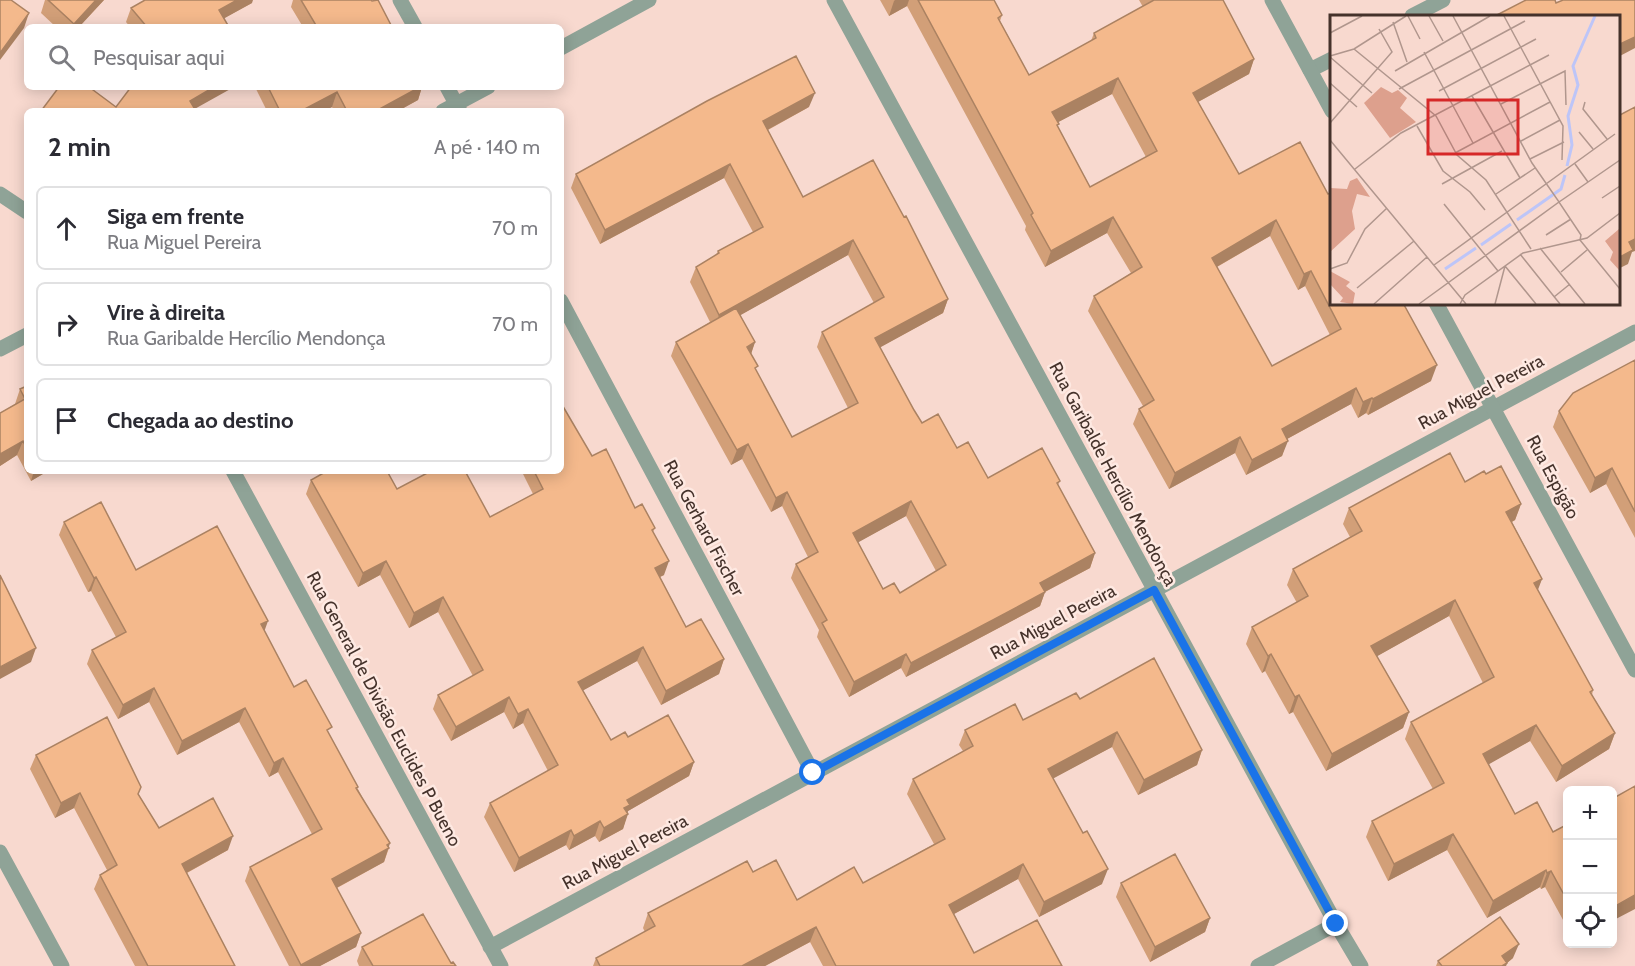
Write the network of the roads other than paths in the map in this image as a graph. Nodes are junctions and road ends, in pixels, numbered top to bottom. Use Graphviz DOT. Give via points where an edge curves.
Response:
graph roads {
  1 [pos="400,0"];
  2 [pos="649,0"];
  3 [pos="834,0"];
  4 [pos="1272,0"];
  5 [pos="1443,0"];
  6 [pos="1414,15"];
  7 [pos="413,24"];
  8 [pos="564,46"];
  9 [pos="1330,60"];
  10 [pos="1310,70"];
  11 [pos="448,90"];
  12 [pos="483,90"];
  13 [pos="1330,107"];
  14 [pos="453,108"];
  15 [pos="455,108"];
  16 [pos="0,194"];
  17 [pos="24,210"];
  18 [pos="1437,304"];
  19 [pos="564,307"];
  20 [pos="1635,332"];
  21 [pos="24,337"];
  22 [pos="0,349"];
  23 [pos="1493,408"];
  24 [pos="235,474"];
  25 [pos="1154,590"];
  26 [pos="1635,670"];
  27 [pos="813,773"];
  28 [pos="0,852"];
  29 [pos="1336,924"];
  30 [pos="490,947"];
  31 [pos="62,966"];
  32 [pos="501,966"];
  33 [pos="1258,966"];
  34 [pos="1360,966"];
  1 -- 7 [label="street"];
  2 -- 8 [label="street"];
  3 -- 25 [label="street, Rua Garibalde Hercílio Mendonça"];
  4 -- 10 [label="street"];
  5 -- 6 [label="street"];
  9 -- 10 [label="street"];
  10 -- 13 [label="street"];
  11 -- 14 [label="street"];
  12 -- 15 [label="street"];
  16 -- 17 [label="street"];
  18 -- 23 [label="street, Rua Espigão"];
  19 -- 27 [label="street, Rua Gerhard Fischer"];
  20 -- 23 [label="street, Rua Miguel Pereira"];
  21 -- 22 [label="street"];
  23 -- 25 [label="street, Rua Miguel Pereira"];
  23 -- 26 [label="street, Rua Espigão"];
  24 -- 30 [label="street, Rua General de Divisão Euclides P Bueno"];
  25 -- 27 [label="street, Rua Miguel Pereira"];
  25 -- 29 [label="street, Rua Garibalde Hercílio Mendonça"];
  27 -- 30 [label="street, Rua Miguel Pereira"];
  28 -- 31 [label="street"];
  29 -- 33 [label="street"];
  29 -- 34 [label="street, Rua Garibalde Hercílio Mendonça"];
  30 -- 32 [label="street, Rua General de Divisão Euclides P Bueno"];
}
